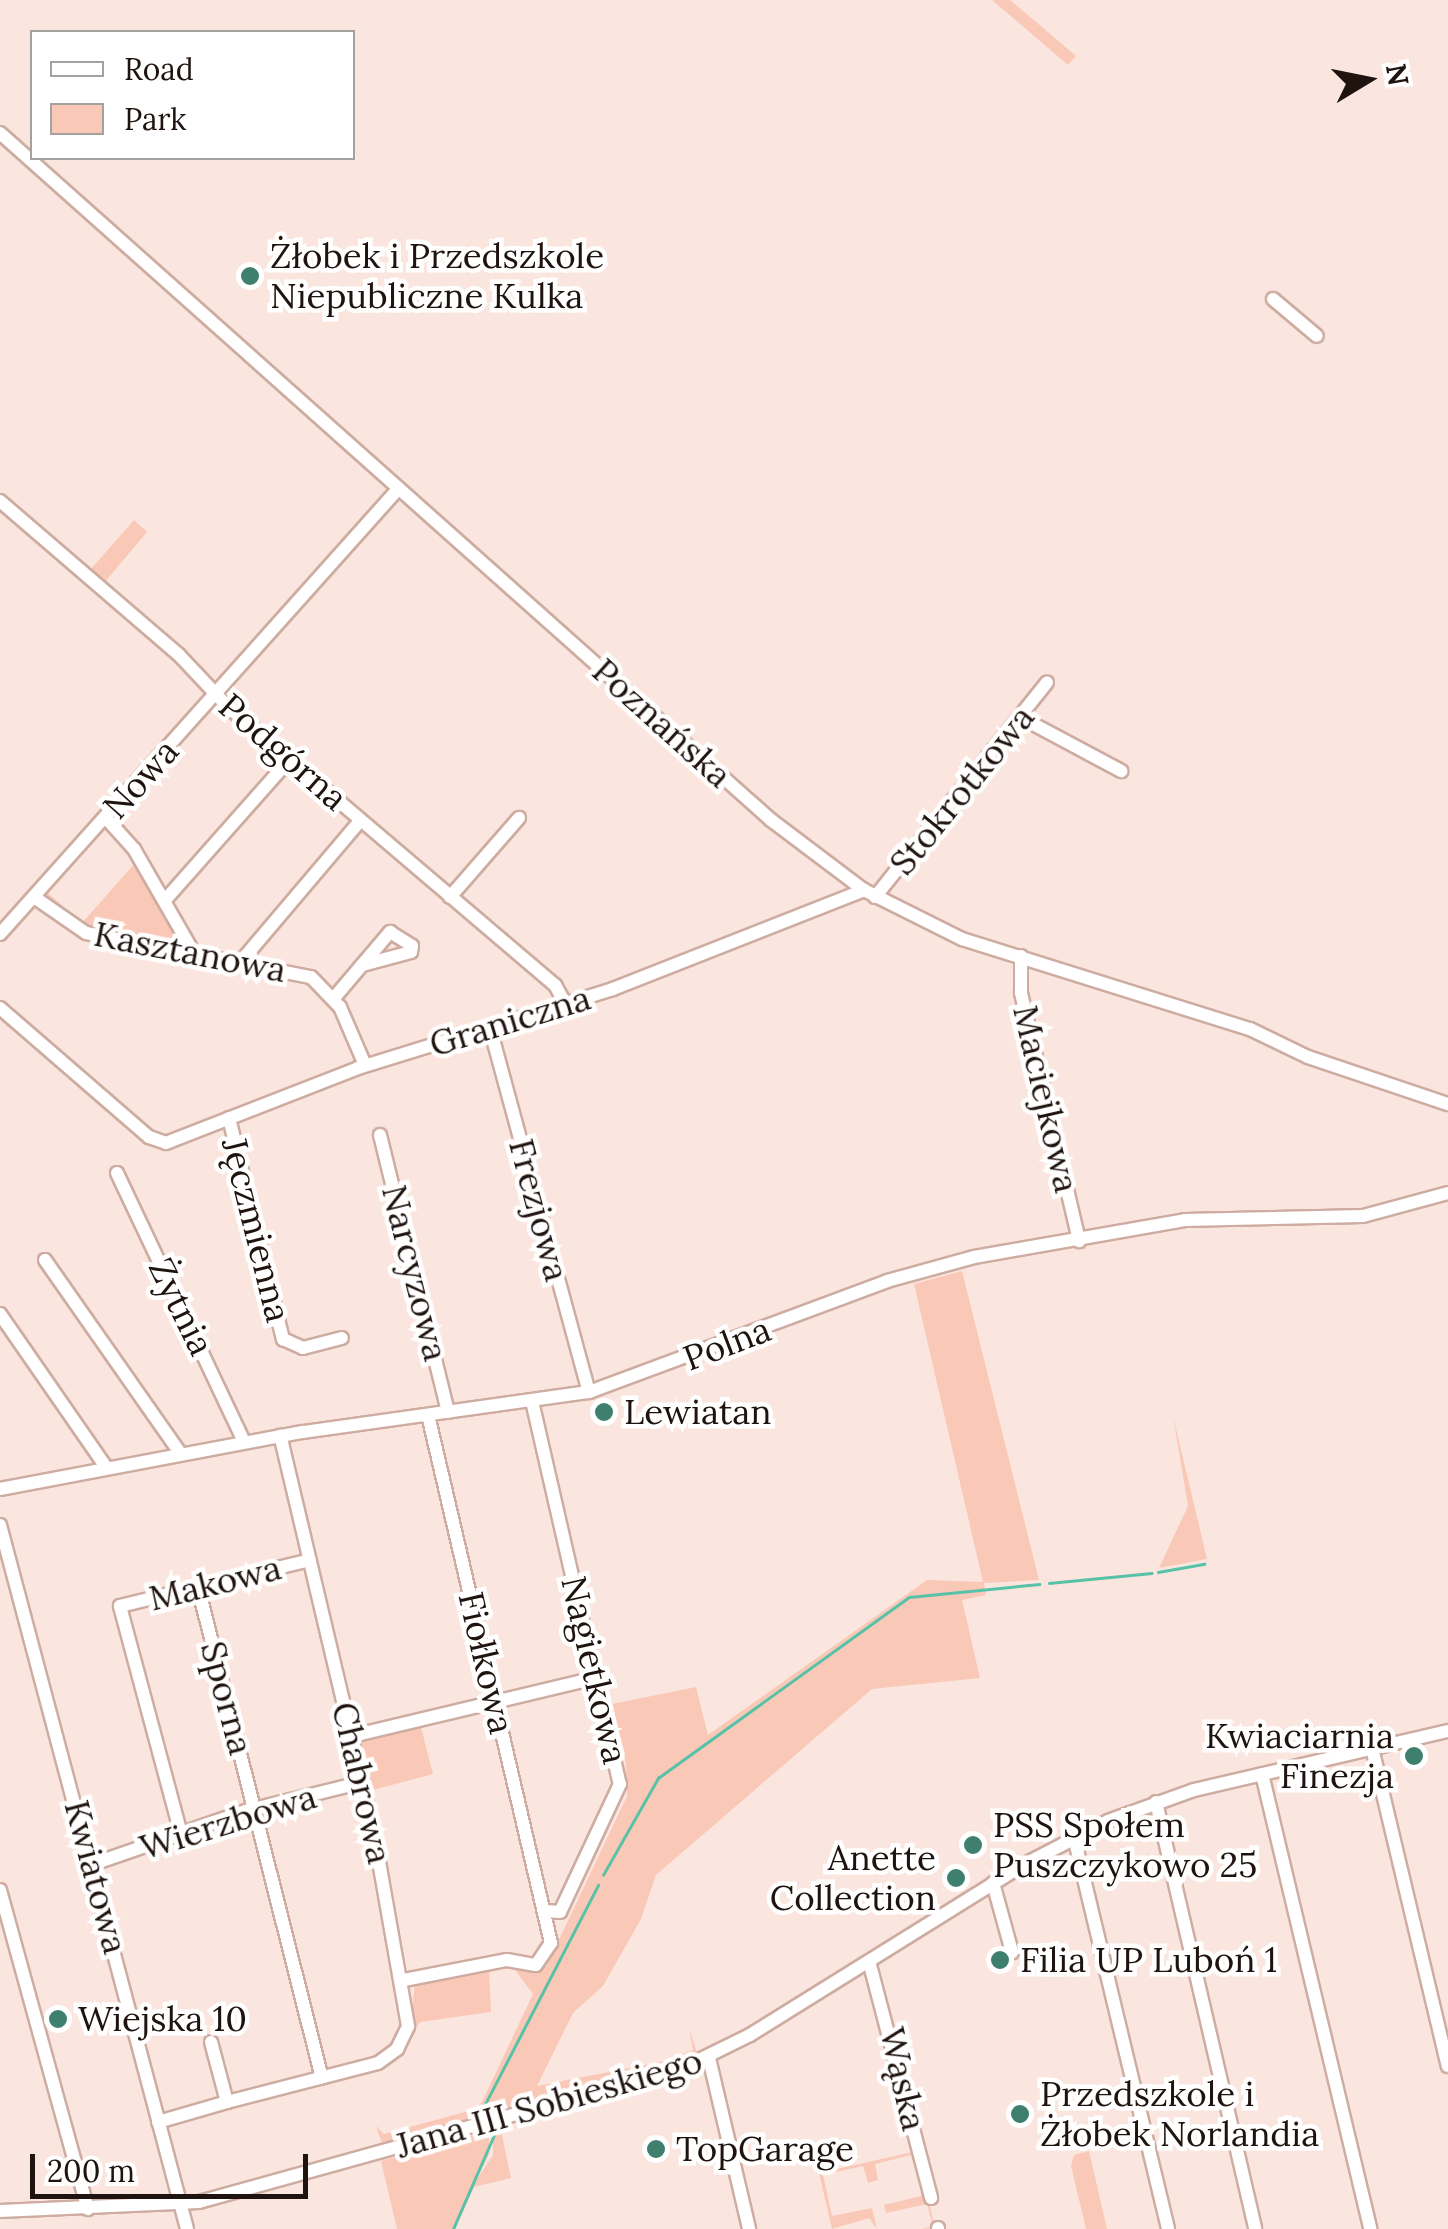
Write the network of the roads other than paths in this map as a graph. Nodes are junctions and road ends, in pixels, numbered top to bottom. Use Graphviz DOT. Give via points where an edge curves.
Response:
graph roads {
  1 [pos="0,133"];
  2 [pos="30,160"];
  3 [pos="30,160"];
  4 [pos="1274,299"];
  5 [pos="1317,336"];
  6 [pos="399,488"];
  7 [pos="0,501"];
  8 [pos="1047,682"];
  9 [pos="216,696"];
  10 [pos="1020,717"];
  11 [pos="289,760"];
  12 [pos="1121,770"];
  13 [pos="106,818"];
  14 [pos="519,818"];
  15 [pos="360,820"];
  16 [pos="870,894"];
  17 [pos="34,896"];
  18 [pos="450,896"];
  19 [pos="166,899"];
  20 [pos="0,934"];
  21 [pos="192,950"];
  22 [pos="1021,956"];
  23 [pos="243,959"];
  24 [pos="362,965"];
  25 [pos="334,998"];
  26 [pos="566,1003"];
  27 [pos="0,1008"];
  28 [pos="490,1028"];
  29 [pos="365,1065"];
  30 [pos="1448,1104"];
  31 [pos="229,1118"];
  32 [pos="380,1135"];
  33 [pos="116,1173"];
  34 [pos="1448,1192"];
  35 [pos="1079,1241"];
  36 [pos="45,1260"];
  37 [pos="0,1314"];
  38 [pos="342,1338"];
  39 [pos="589,1392"];
  40 [pos="532,1402"];
  41 [pos="448,1412"];
  42 [pos="428,1415"];
  43 [pos="280,1436"];
  44 [pos="244,1442"];
  45 [pos="180,1454"];
  46 [pos="106,1466"];
  47 [pos="0,1489"];
  48 [pos="0,1525"];
  49 [pos="310,1560"];
  50 [pos="198,1587"];
  51 [pos="17,1588"];
  52 [pos="0,1594"];
  53 [pos="595,1678"];
  54 [pos="495,1702"];
  55 [pos="1448,1731"];
  56 [pos="352,1736"];
  57 [pos="1372,1748"];
  58 [pos="1262,1774"];
  59 [pos="363,1782"];
  60 [pos="1156,1802"];
  61 [pos="257,1808"];
  62 [pos="181,1834"];
  63 [pos="1074,1837"];
  64 [pos="93,1864"];
  65 [pos="993,1883"];
  66 [pos="0,1890"];
  67 [pos="546,1911"];
  68 [pos="1012,1952"];
  69 [pos="869,1961"];
  70 [pos="404,1980"];
  71 [pos="210,2042"];
  72 [pos="709,2058"];
  73 [pos="1448,2066"];
  74 [pos="322,2078"];
  75 [pos="227,2102"];
  76 [pos="158,2122"];
  77 [pos="931,2198"];
  78 [pos="180,2206"];
  79 [pos="88,2209"];
  80 [pos="0,2210"];
  81 [pos="187,2229"];
  82 [pos="749,2229"];
  83 [pos="1168,2229"];
  84 [pos="1255,2229"];
  85 [pos="1370,2229"];
  1 -- 3 [label="street, Poznańska"];
  2 -- 6 [label="street, Poznańska"];
  4 -- 5 [label="street"];
  6 -- 9 [label="street, Nowa"];
  6 -- 16 [label="street, Poznańska" via="771,820"];
  7 -- 9 [label="street, Podgórna" via="179,655"];
  8 -- 10 [label="street, Stokrotkowa"];
  9 -- 11 [label="street, Podgórna"];
  9 -- 13 [label="street, Nowa"];
  10 -- 12 [label="street"];
  10 -- 16 [label="street, Stokrotkowa"];
  11 -- 15 [label="street, Podgórna"];
  11 -- 19 [label="street"];
  13 -- 17 [label="street, Nowa"];
  13 -- 19 [label="street"];
  14 -- 18 [label="street"];
  15 -- 18 [label="street, Podgórna"];
  15 -- 23 [label="street"];
  16 -- 22 [label="street, Poznańska" via="943,932"];
  16 -- 26 [label="street, Graniczna"];
  17 -- 20 [label="street, Nowa"];
  17 -- 21 [label="street, Kasztanowa" via="79,931"];
  18 -- 26 [label="street, Podgórna" via="555,985"];
  19 -- 21 [label="street"];
  21 -- 23 [label="street, Kasztanowa"];
  22 -- 30 [label="street, Poznańska" via="1250,1028 1308,1058"];
  22 -- 35 [label="street, Maciejkowa" via="1021,993"];
  23 -- 25 [label="street, Kasztanowa" via="303,973"];
  24 -- 25 [label="street"];
  25 -- 29 [label="street"];
  26 -- 28 [label="street, Graniczna"];
  27 -- 31 [label="street, Graniczna" via="155,1140 172,1142"];
  28 -- 29 [label="street, Graniczna"];
  28 -- 39 [label="street, Frezjowa"];
  29 -- 31 [label="street, Graniczna"];
  31 -- 38 [label="street, Jęczmienna" via="284,1339 303,1348"];
  32 -- 41 [label="street, Narcyzowa"];
  33 -- 44 [label="street, Żytnia"];
  34 -- 35 [label="street, Polna" via="1364,1216 1192,1220"];
  35 -- 39 [label="street, Polna" via="908,1274"];
  36 -- 45 [label="street"];
  37 -- 46 [label="street"];
  39 -- 40 [label="street, Polna"];
  40 -- 41 [label="street, Polna"];
  40 -- 53 [label="street, Nagietkowa"];
  41 -- 42 [label="street, Polna"];
  42 -- 43 [label="street, Polna"];
  42 -- 54 [label="street, Fiołkowa"];
  43 -- 44 [label="street, Polna"];
  43 -- 49 [label="street, Chabrowa"];
  44 -- 45 [label="street, Polna"];
  45 -- 46 [label="street, Polna"];
  46 -- 47 [label="street, Polna"];
  48 -- 51 [label="street, Kwiatowa"];
  49 -- 50 [label="street, Makowa"];
  49 -- 56 [label="street, Chabrowa"];
  50 -- 61 [label="street, Sporna"];
  50 -- 62 [label="street, Makowa" via="120,1606"];
  51 -- 52 [label="street"];
  51 -- 64 [label="street, Kwiatowa"];
  53 -- 54 [label="street"];
  53 -- 67 [label="street, Nagietkowa" via="619,1793 560,1912"];
  54 -- 56 [label="street"];
  54 -- 67 [label="street, Fiołkowa"];
  55 -- 57 [label="street, Jana III Sobieskiego"];
  56 -- 59 [label="street, Chabrowa"];
  57 -- 58 [label="street, Jana III Sobieskiego"];
  57 -- 73 [label="street"];
  58 -- 60 [label="street, Jana III Sobieskiego"];
  58 -- 85 [label="street"];
  59 -- 61 [label="street, Wierzbowa"];
  59 -- 70 [label="street, Chabrowa"];
  60 -- 63 [label="street, Jana III Sobieskiego"];
  60 -- 84 [label="street"];
  61 -- 62 [label="street, Wierzbowa"];
  61 -- 74 [label="street, Sporna"];
  62 -- 64 [label="street, Wierzbowa"];
  63 -- 65 [label="street, Jana III Sobieskiego"];
  63 -- 83 [label="street"];
  64 -- 76 [label="street, Kwiatowa"];
  65 -- 68 [label="street"];
  65 -- 69 [label="street, Jana III Sobieskiego"];
  66 -- 79 [label="street"];
  67 -- 70 [label="street, Fiołkowa" via="551,1944 545,1960 507,1960"];
  69 -- 72 [label="street, Jana III Sobieskiego"];
  69 -- 77 [label="street, Wąska"];
  70 -- 74 [label="street, Chabrowa" via="408,2026 397,2049 378,2063"];
  71 -- 75 [label="street"];
  72 -- 78 [label="street, Jana III Sobieskiego"];
  72 -- 82 [label="street"];
  74 -- 75 [label="street, Chabrowa"];
  75 -- 76 [label="street, Chabrowa"];
  76 -- 78 [label="street, Kwiatowa"];
  78 -- 79 [label="street, Jana III Sobieskiego"];
  78 -- 81 [label="street, Kwiatowa"];
  79 -- 80 [label="street, Jana III Sobieskiego"];
}
